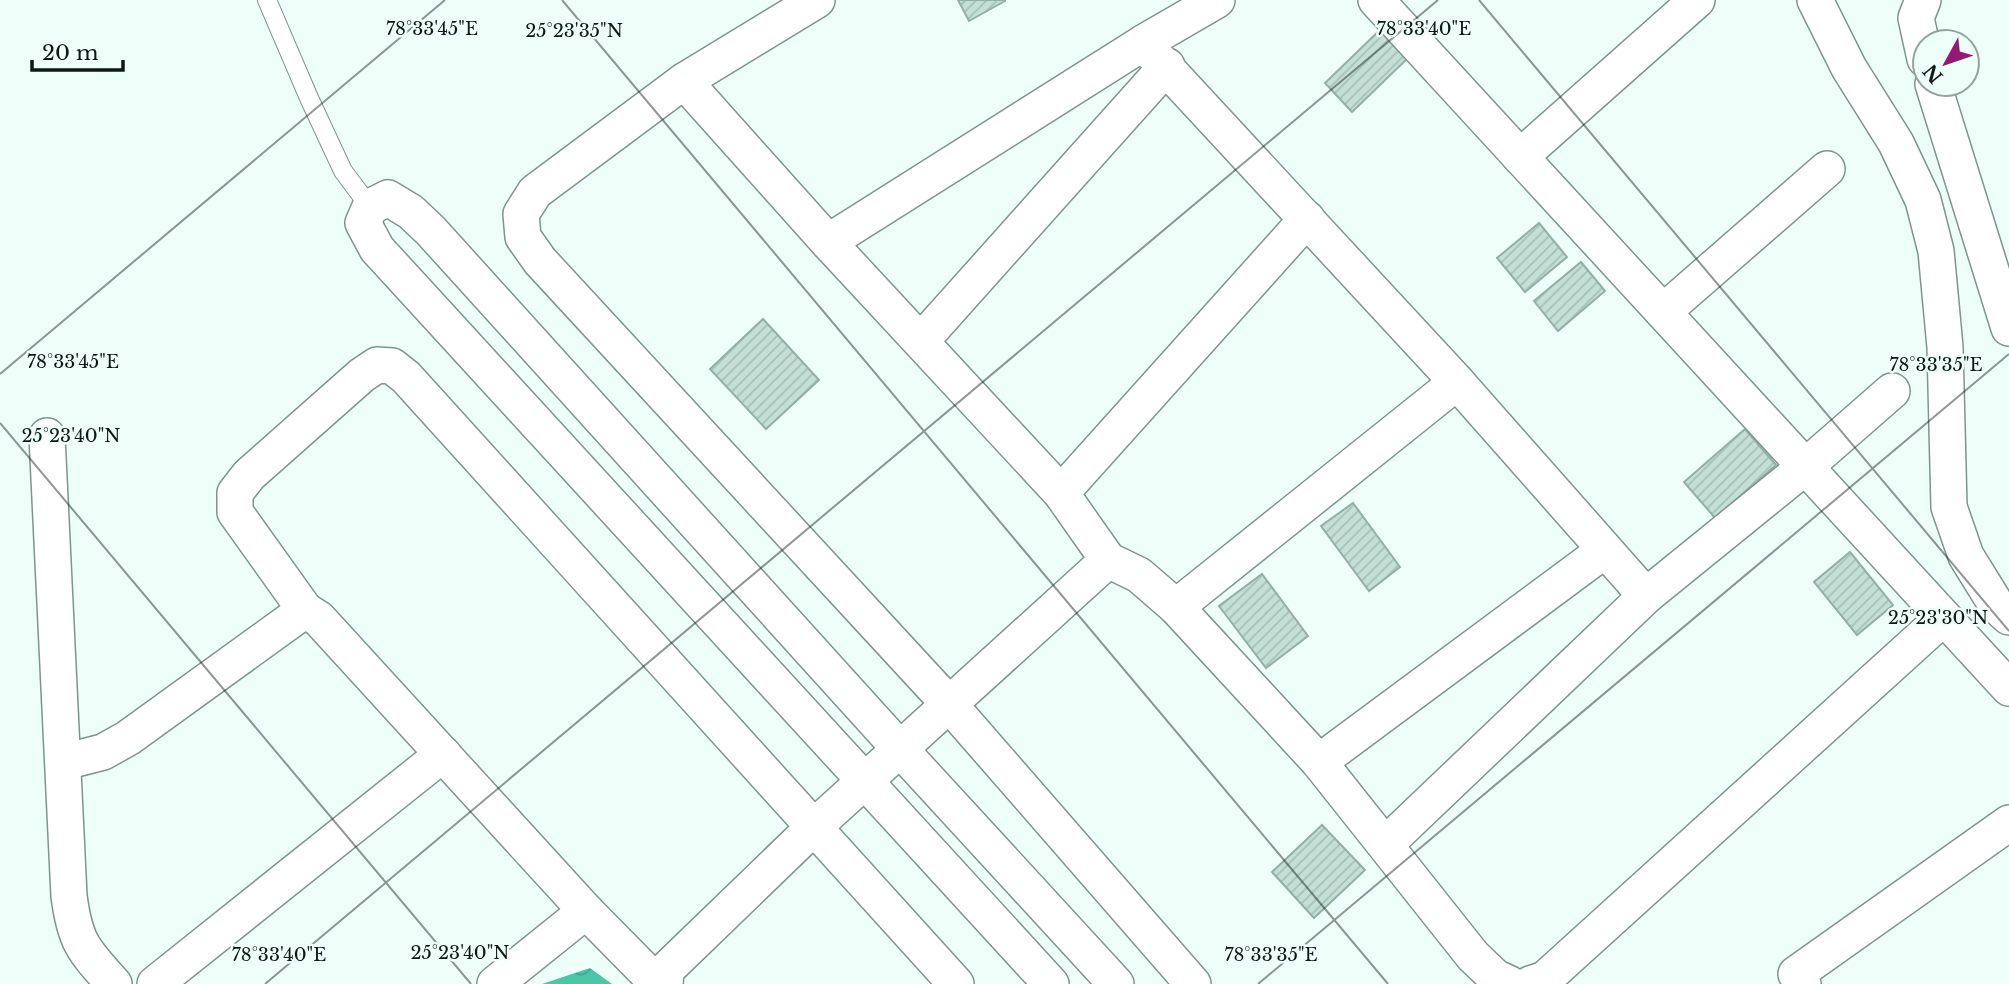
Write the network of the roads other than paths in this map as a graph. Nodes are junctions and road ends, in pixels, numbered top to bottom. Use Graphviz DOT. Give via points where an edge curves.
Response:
graph roads {
  1 [pos="267,0"];
  2 [pos="817,0"];
  3 [pos="1217,0"];
  4 [pos="1696,0"];
  5 [pos="1815,0"];
  6 [pos="1923,0"];
  7 [pos="1387,4"];
  8 [pos="1918,28"];
  9 [pos="1155,54"];
  10 [pos="684,81"];
  11 [pos="1939,98"];
  12 [pos="1520,157"];
  13 [pos="1827,169"];
  14 [pos="370,207"];
  15 [pos="1307,219"];
  16 [pos="828,242"];
  17 [pos="1997,244"];
  18 [pos="1663,312"];
  19 [pos="2009,328"];
  20 [pos="921,341"];
  21 [pos="1457,383"];
  22 [pos="1892,391"];
  23 [pos="47,436"];
  24 [pos="1805,467"];
  25 [pos="1061,494"];
  26 [pos="1605,550"];
  27 [pos="1108,560"];
  28 [pos="1646,596"];
  29 [pos="1176,607"];
  30 [pos="304,610"];
  31 [pos="2009,617"];
  32 [pos="1943,618"];
  33 [pos="2009,688"];
  34 [pos="949,704"];
  35 [pos="900,749"];
  36 [pos="443,754"];
  37 [pos="64,762"];
  38 [pos="1319,762"];
  39 [pos="864,781"];
  40 [pos="2009,823"];
  41 [pos="814,827"];
  42 [pos="1386,844"];
  43 [pos="586,911"];
  44 [pos="114,984"];
  45 [pos="155,984"];
  46 [pos="495,984"];
  47 [pos="658,984"];
  48 [pos="665,984"];
  49 [pos="956,984"];
  50 [pos="1051,984"];
  51 [pos="1116,984"];
  52 [pos="1193,984"];
  53 [pos="1510,984"];
  54 [pos="1530,984"];
  55 [pos="1803,984"];
  1 -- 14 [label="lane" via="343,171"];
  2 -- 10 [label="street"];
  3 -- 9 [label="street"];
  4 -- 12 [label="street"];
  5 -- 31 [label="street" via="1923,200 1936,251 1945,347 1949,507 1966,556"];
  6 -- 8 [label="street" via="1916,18"];
  7 -- 12 [label="street"];
  9 -- 15 [label="street"];
  9 -- 16 [label="street"];
  9 -- 20 [label="street"];
  10 -- 16 [label="street"];
  10 -- 34 [label="street" via="535,192 522,214 523,237 540,261"];
  11 -- 17 [label="street"];
  12 -- 18 [label="street"];
  13 -- 18 [label="street"];
  14 -- 35 [label="street" via="388,198 431,230"];
  14 -- 39 [label="street" via="363,223 377,249"];
  15 -- 21 [label="street"];
  15 -- 25 [label="street"];
  16 -- 20 [label="street"];
  17 -- 19 [label="street"];
  18 -- 24 [label="street"];
  20 -- 25 [label="street"];
  21 -- 26 [label="street"];
  21 -- 29 [label="street"];
  22 -- 24 [label="street"];
  23 -- 37 [label="street"];
  24 -- 28 [label="street"];
  24 -- 32 [label="street"];
  25 -- 27 [label="street"];
  26 -- 28 [label="street"];
  26 -- 38 [label="street"];
  27 -- 29 [label="street" via="1139,575"];
  27 -- 34 [label="street"];
  28 -- 42 [label="street"];
  29 -- 38 [label="street"];
  30 -- 36 [label="street" via="319,619"];
  30 -- 37 [label="street" via="128,738 103,752"];
  30 -- 41 [label="street" via="235,512 235,493 249,475 362,375 377,365 392,366"];
  32 -- 33 [label="street"];
  32 -- 54 [label="street" via="1545,979"];
  34 -- 35 [label="street"];
  34 -- 52 [label="street"];
  35 -- 39 [label="street"];
  35 -- 51 [label="street"];
  36 -- 43 [label="street"];
  36 -- 45 [label="street"];
  37 -- 44 [label="street" via="73,925 81,945"];
  38 -- 42 [label="street"];
  39 -- 41 [label="street"];
  39 -- 50 [label="street"];
  40 -- 55 [label="street" via="1796,974"];
  41 -- 48 [label="street" via="666,970"];
  41 -- 49 [label="street"];
  42 -- 53 [label="street" via="1474,956 1495,978"];
  43 -- 46 [label="street"];
  43 -- 47 [label="street"];
}
